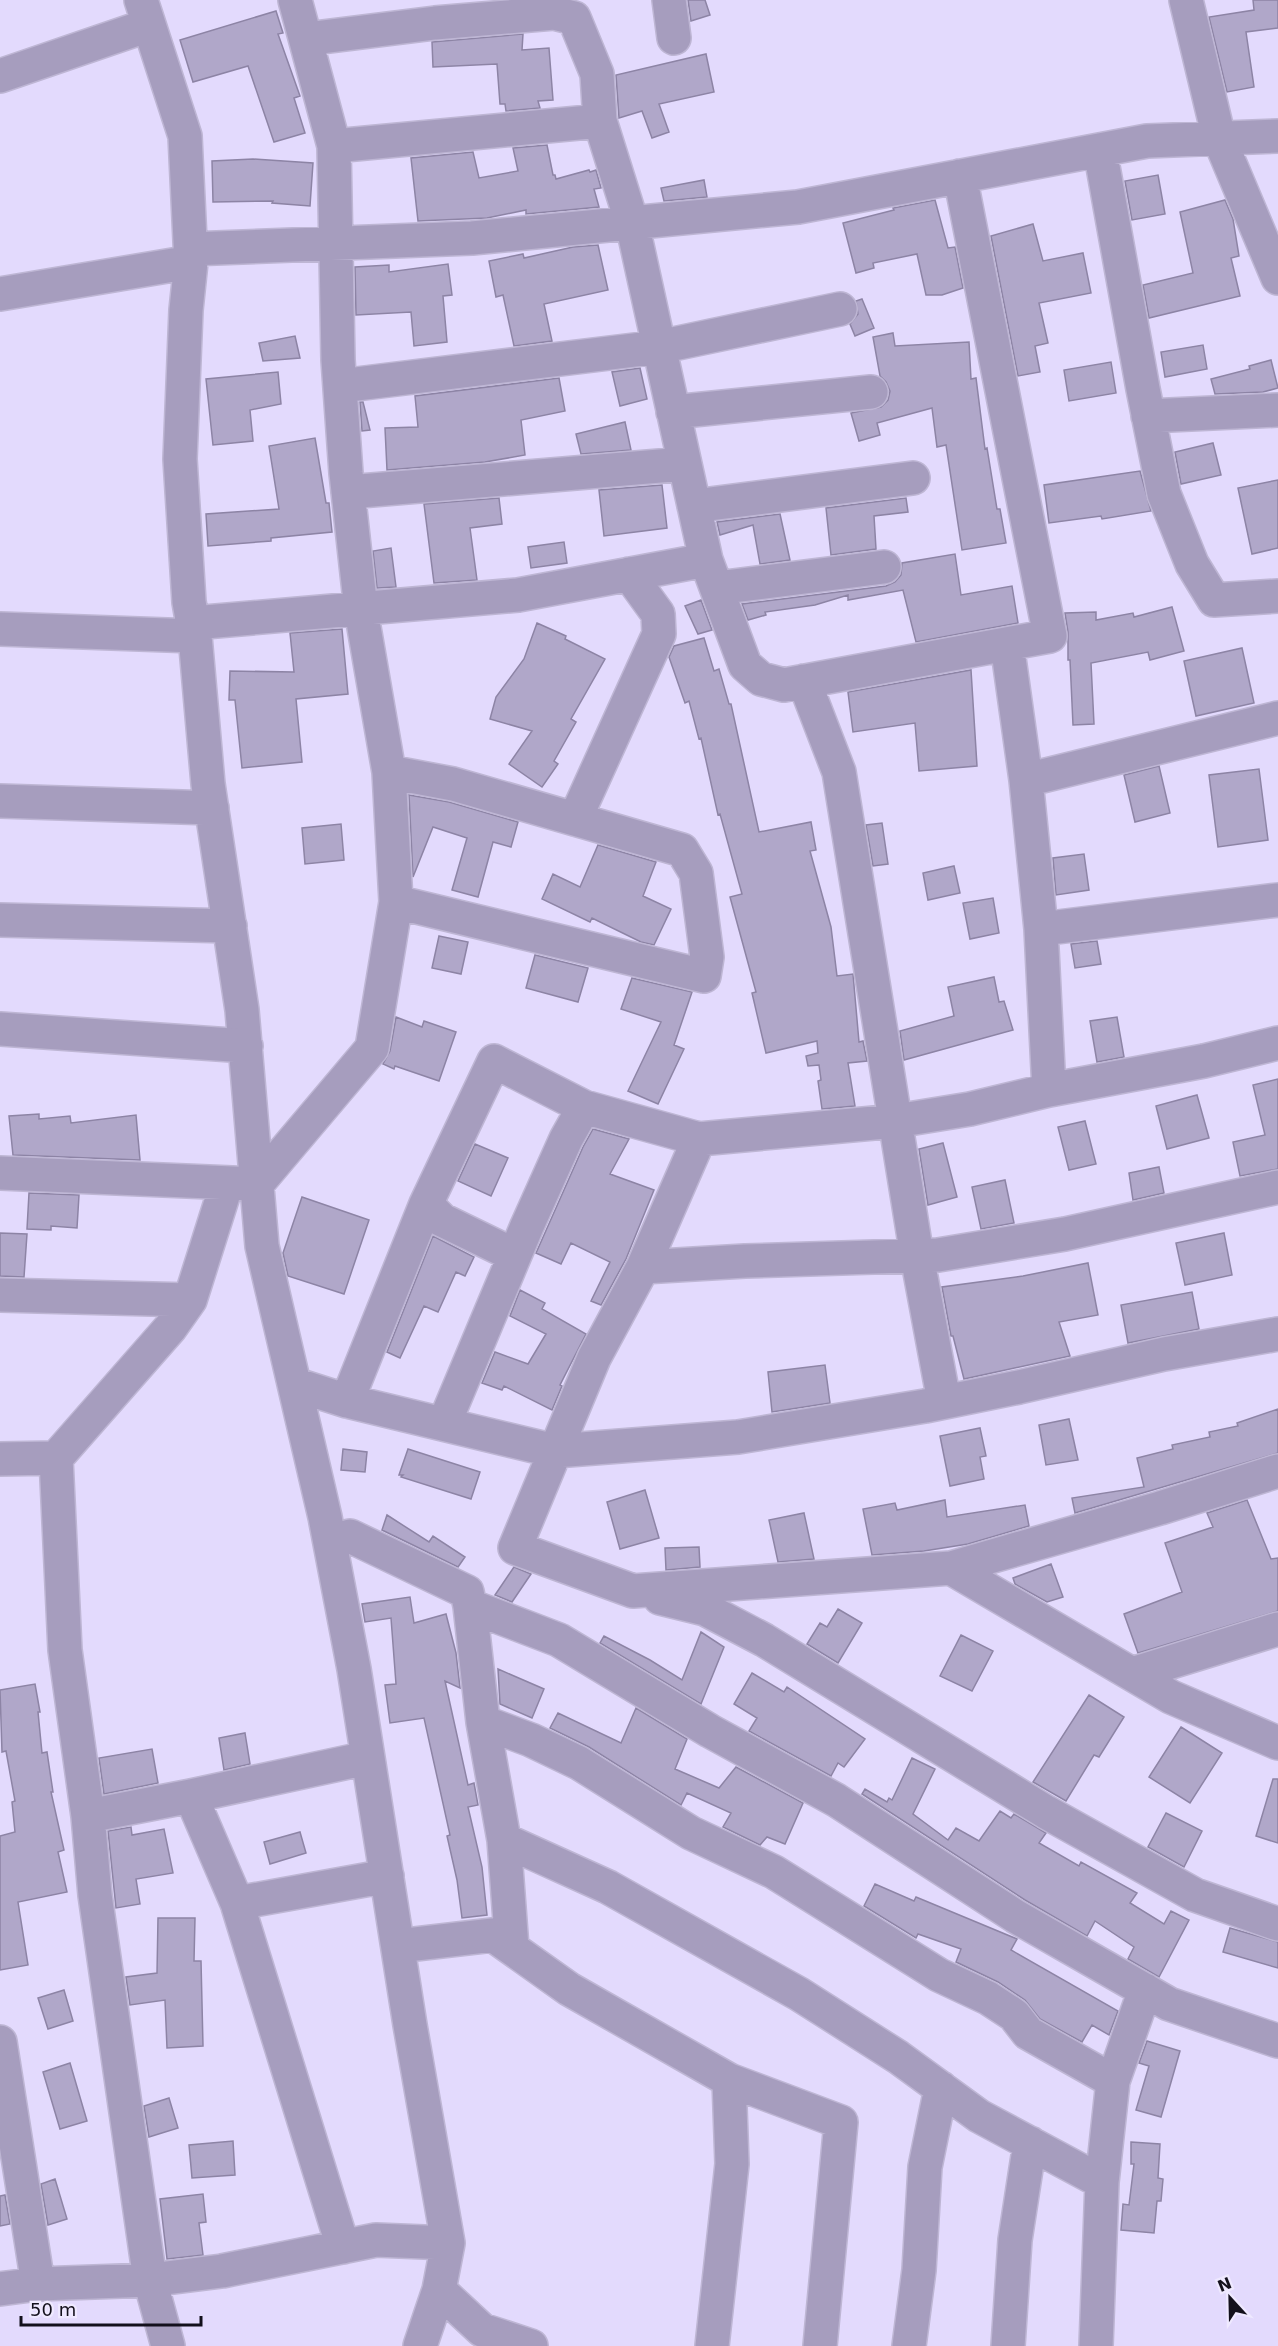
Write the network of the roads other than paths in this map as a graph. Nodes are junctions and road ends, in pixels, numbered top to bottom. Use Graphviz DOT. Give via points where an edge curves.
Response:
graph roads {
  1 [pos="295,0"];
  2 [pos="669,0"];
  3 [pos="1186,0"];
  4 [pos="433,11"];
  5 [pos="145,12"];
  6 [pos="674,38"];
  7 [pos="306,39"];
  8 [pos="0,76"];
  9 [pos="600,121"];
  10 [pos="1278,136"];
  11 [pos="1219,138"];
  12 [pos="334,146"];
  13 [pos="1100,150"];
  14 [pos="960,177"];
  15 [pos="632,223"];
  16 [pos="337,243"];
  17 [pos="190,256"];
  18 [pos="1278,278"];
  19 [pos="0,294"];
  20 [pos="840,309"];
  21 [pos="659,347"];
  22 [pos="340,387"];
  23 [pos="871,392"];
  24 [pos="1278,410"];
  25 [pos="673,412"];
  26 [pos="1148,416"];
  27 [pos="684,464"];
  28 [pos="912,478"];
  29 [pos="348,492"];
  30 [pos="694,506"];
  31 [pos="884,567"];
  32 [pos="629,574"];
  33 [pos="711,574"];
  34 [pos="1278,596"];
  35 [pos="361,610"];
  36 [pos="0,629"];
  37 [pos="194,630"];
  38 [pos="1007,644"];
  39 [pos="804,681"];
  40 [pos="1278,718"];
  41 [pos="388,772"];
  42 [pos="1026,780"];
  43 [pos="0,801"];
  44 [pos="212,808"];
  45 [pos="575,819"];
  46 [pos="1278,900"];
  47 [pos="396,902"];
  48 [pos="0,920"];
  49 [pos="230,926"];
  50 [pos="1041,929"];
  51 [pos="0,1029"];
  52 [pos="1278,1043"];
  53 [pos="246,1046"];
  54 [pos="1049,1090"];
  55 [pos="584,1107"];
  56 [pos="896,1121"];
  57 [pos="699,1139"];
  58 [pos="0,1173"];
  59 [pos="242,1183"];
  60 [pos="1278,1187"];
  61 [pos="426,1204"];
  62 [pos="514,1256"];
  63 [pos="917,1256"];
  64 [pos="643,1267"];
  65 [pos="0,1295"];
  66 [pos="190,1300"];
  67 [pos="1278,1334"];
  68 [pos="294,1384"];
  69 [pos="347,1401"];
  70 [pos="944,1401"];
  71 [pos="444,1424"];
  72 [pos="555,1451"];
  73 [pos="56,1458"];
  74 [pos="0,1459"];
  75 [pos="1278,1471"];
  76 [pos="330,1542"];
  77 [pos="951,1568"];
  78 [pos="633,1591"];
  79 [pos="470,1606"];
  80 [pos="1278,1629"];
  81 [pos="1131,1674"];
  82 [pos="483,1722"];
  83 [pos="1278,1743"];
  84 [pos="367,1758"];
  85 [pos="191,1796"];
  86 [pos="88,1816"];
  87 [pos="504,1840"];
  88 [pos="387,1876"];
  89 [pos="237,1903"];
  90 [pos="1278,1924"];
  91 [pos="398,1946"];
  92 [pos="512,1948"];
  93 [pos="1145,1990"];
  94 [pos="1278,2041"];
  95 [pos="0,2042"];
  96 [pos="729,2080"];
  97 [pos="1113,2081"];
  98 [pos="941,2088"];
  99 [pos="1030,2143"];
  100 [pos="1102,2182"];
  101 [pos="448,2243"];
  102 [pos="343,2247"];
  103 [pos="150,2280"];
  104 [pos="38,2284"];
  105 [pos="0,2289"];
  106 [pos="439,2290"];
  107 [pos="168,2346"];
  108 [pos="420,2346"];
  109 [pos="531,2346"];
  110 [pos="712,2346"];
  111 [pos="820,2346"];
  112 [pos="909,2346"];
  113 [pos="1008,2346"];
  114 [pos="1096,2346"];
  1 -- 7 [label="street"];
  2 -- 6 [label="street"];
  3 -- 11 [label="street"];
  4 -- 7 [label="street"];
  4 -- 9 [label="street" via="554,13 574,18 597,74"];
  5 -- 8 [label="street"];
  5 -- 17 [label="street" via="185,136"];
  7 -- 12 [label="street"];
  9 -- 12 [label="street"];
  9 -- 15 [label="street"];
  10 -- 11 [label="street"];
  11 -- 13 [label="street" via="1146,141"];
  11 -- 18 [label="street"];
  12 -- 16 [label="street"];
  13 -- 14 [label="street"];
  13 -- 26 [label="street"];
  14 -- 15 [label="street" via="798,207"];
  14 -- 38 [label="street" via="1050,636"];
  15 -- 16 [label="street" via="472,238"];
  15 -- 21 [label="street"];
  16 -- 17 [label="street"];
  16 -- 22 [label="street"];
  17 -- 19 [label="street"];
  17 -- 37 [label="street" via="180,459"];
  20 -- 21 [label="street"];
  21 -- 22 [label="street"];
  21 -- 25 [label="street"];
  22 -- 29 [label="street"];
  23 -- 25 [label="street"];
  24 -- 26 [label="street"];
  25 -- 27 [label="street"];
  26 -- 34 [label="street" via="1164,494 1192,564 1214,600"];
  27 -- 29 [label="street"];
  27 -- 30 [label="street"];
  28 -- 30 [label="street"];
  29 -- 35 [label="street"];
  30 -- 33 [label="street"];
  31 -- 33 [label="street"];
  32 -- 33 [label="street"];
  32 -- 35 [label="street" via="518,595"];
  32 -- 45 [label="street" via="658,614 659,634"];
  33 -- 39 [label="street" via="745,665 761,679 784,685"];
  35 -- 37 [label="street"];
  35 -- 41 [label="street"];
  36 -- 37 [label="street"];
  37 -- 44 [label="street"];
  38 -- 39 [label="street"];
  38 -- 42 [label="street"];
  39 -- 56 [label="street" via="839,772"];
  40 -- 42 [label="street"];
  41 -- 45 [label="street" via="453,784"];
  41 -- 47 [label="street"];
  42 -- 50 [label="street"];
  43 -- 44 [label="street"];
  44 -- 49 [label="street"];
  45 -- 47 [label="street" via="682,850 696,873 707,957 704,976"];
  46 -- 50 [label="street"];
  47 -- 59 [label="street" via="372,1048"];
  48 -- 49 [label="street"];
  49 -- 53 [label="street"];
  50 -- 54 [label="street"];
  51 -- 53 [label="street"];
  52 -- 54 [label="street"];
  53 -- 59 [label="street"];
  54 -- 56 [label="street"];
  55 -- 57 [label="street"];
  55 -- 61 [label="street" via="494,1061"];
  55 -- 62 [label="street"];
  56 -- 57 [label="street"];
  56 -- 63 [label="street"];
  57 -- 64 [label="street"];
  58 -- 59 [label="street"];
  59 -- 66 [label="street"];
  59 -- 68 [label="street" via="262,1246"];
  60 -- 63 [label="street" via="1065,1234"];
  61 -- 62 [label="street" via="442,1220"];
  61 -- 69 [label="street"];
  62 -- 71 [label="street"];
  63 -- 64 [label="street"];
  63 -- 70 [label="street"];
  64 -- 72 [label="street" via="594,1358"];
  65 -- 66 [label="street"];
  66 -- 73 [label="street"];
  67 -- 70 [label="street"];
  68 -- 69 [label="street"];
  68 -- 76 [label="street"];
  69 -- 71 [label="street"];
  70 -- 72 [label="street" via="738,1437"];
  71 -- 72 [label="street"];
  72 -- 78 [label="street" via="515,1548"];
  73 -- 74 [label="street"];
  73 -- 86 [label="street" via="65,1650"];
  75 -- 77 [label="street"];
  76 -- 79 [label="street" via="350,1536 467,1592"];
  76 -- 84 [label="street"];
  77 -- 78 [label="street"];
  77 -- 81 [label="street"];
  78 -- 90 [label="street" via="705,1609 764,1640 1046,1812 1195,1895"];
  79 -- 82 [label="street"];
  79 -- 93 [label="street" via="559,1640 710,1731 836,1800 1015,1916"];
  80 -- 81 [label="street"];
  81 -- 83 [label="street" via="1171,1697"];
  82 -- 87 [label="street"];
  82 -- 97 [label="street" via="579,1762 691,1833 774,1872 939,1975 988,1998 1014,2015 1028,2033"];
  84 -- 85 [label="street"];
  84 -- 88 [label="street"];
  85 -- 86 [label="street"];
  85 -- 89 [label="street"];
  86 -- 103 [label="street" via="95,1895"];
  87 -- 92 [label="street"];
  87 -- 98 [label="street" via="608,1887 799,1994"];
  88 -- 89 [label="street"];
  88 -- 91 [label="street"];
  89 -- 102 [label="street"];
  91 -- 92 [label="street" via="494,1935"];
  91 -- 101 [label="street"];
  92 -- 96 [label="street" via="569,1989"];
  93 -- 94 [label="street" via="1169,2004"];
  93 -- 97 [label="street"];
  95 -- 104 [label="street"];
  96 -- 110 [label="street" via="732,2164"];
  96 -- 111 [label="street" via="841,2122"];
  97 -- 100 [label="street"];
  98 -- 99 [label="street" via="979,2116"];
  98 -- 112 [label="street" via="925,2167 919,2270"];
  99 -- 100 [label="street"];
  99 -- 113 [label="street" via="1015,2240"];
  100 -- 114 [label="street"];
  101 -- 102 [label="street" via="376,2240"];
  101 -- 106 [label="street"];
  102 -- 103 [label="street" via="222,2271"];
  103 -- 104 [label="street"];
  103 -- 107 [label="street"];
  104 -- 105 [label="street"];
  106 -- 108 [label="street"];
  106 -- 109 [label="street" via="482,2330"];
}
